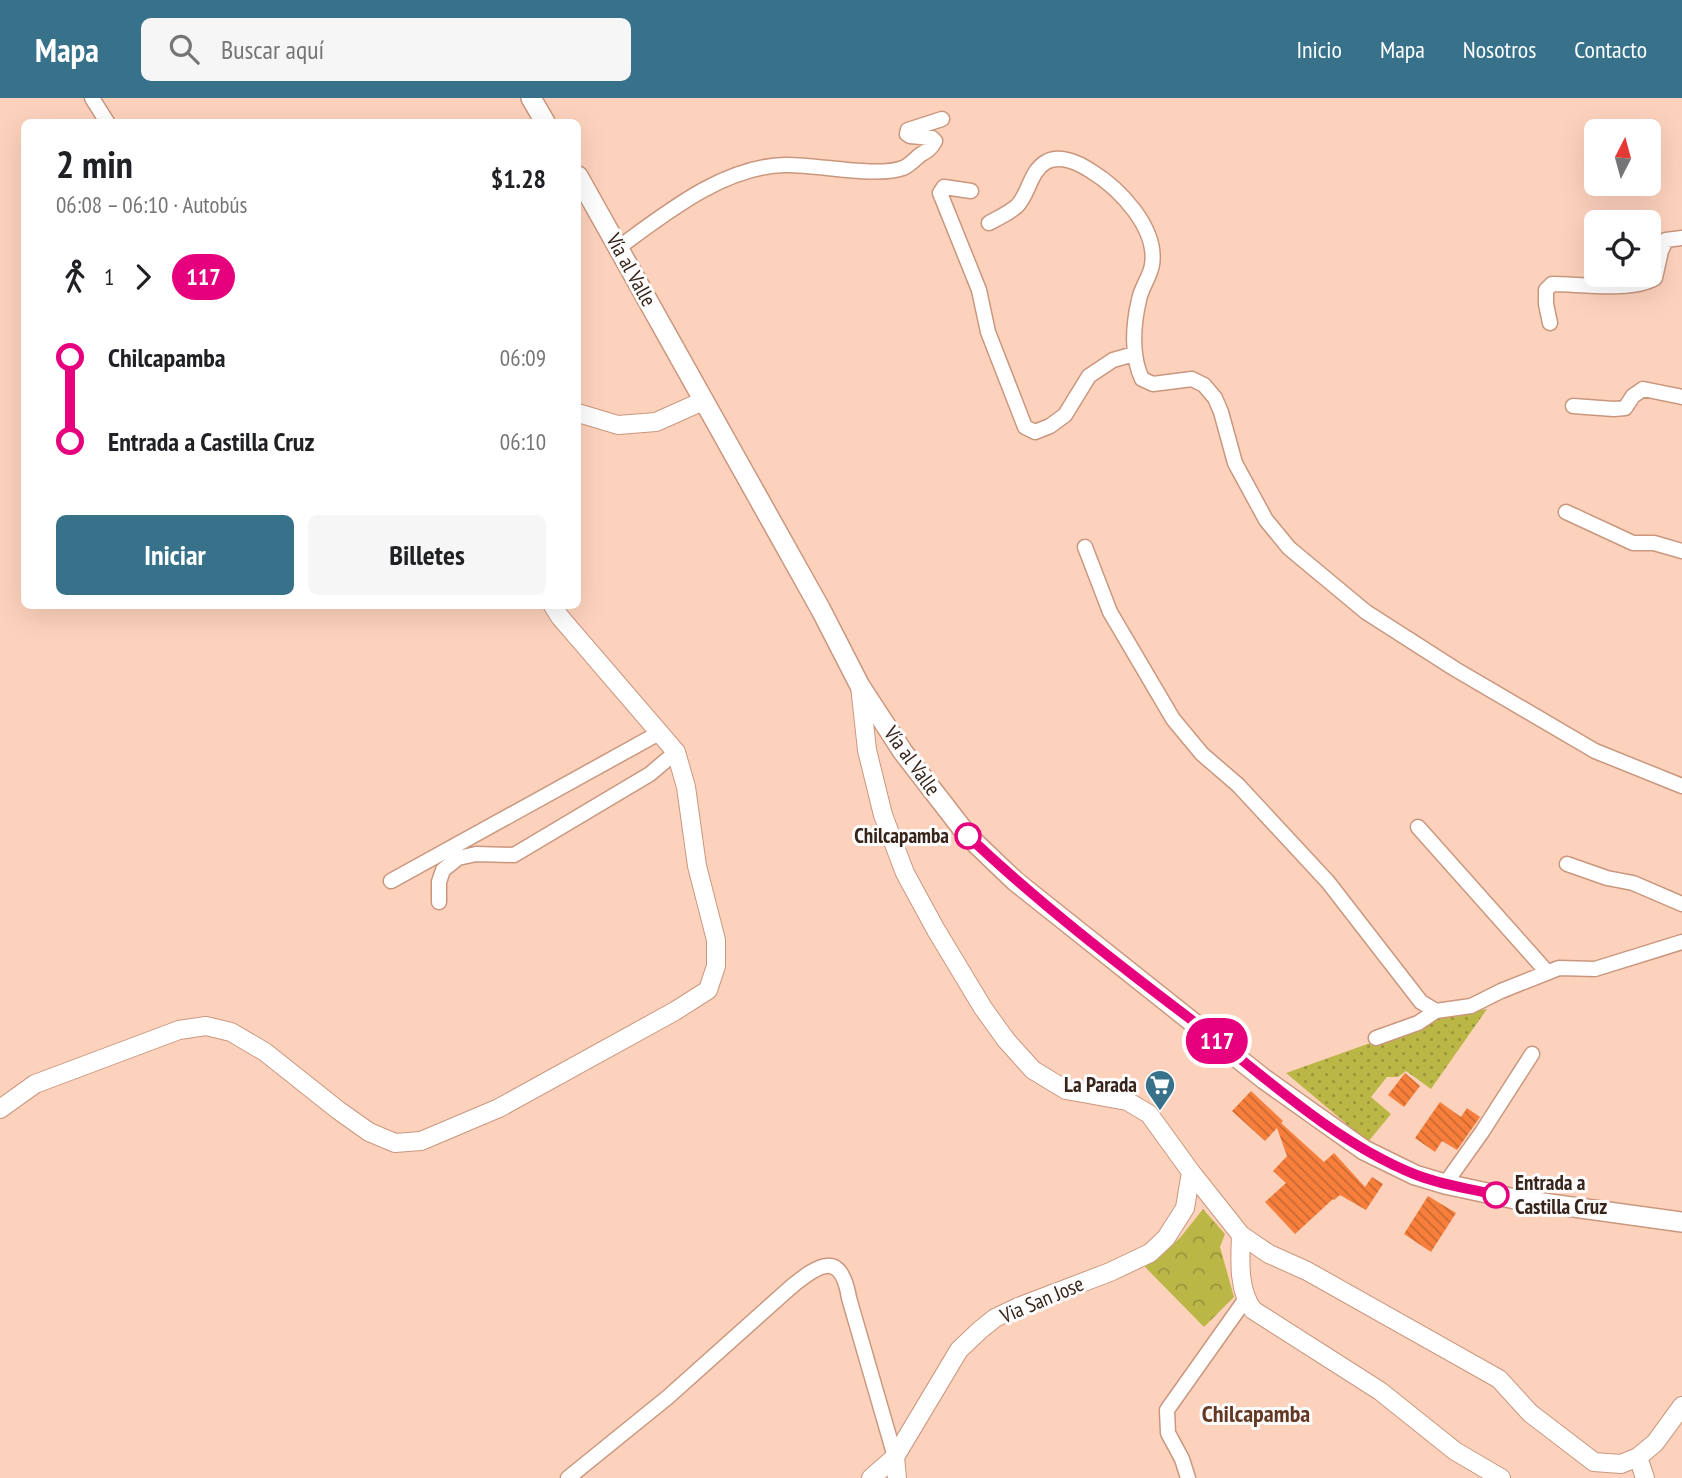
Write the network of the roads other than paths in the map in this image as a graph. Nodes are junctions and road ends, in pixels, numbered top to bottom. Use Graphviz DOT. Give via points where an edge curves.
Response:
graph roads {
  1 [pos="92,98"];
  2 [pos="531,98"];
  3 [pos="105,119"];
  4 [pos="543,119"];
  5 [pos="942,119"];
  6 [pos="581,181"];
  7 [pos="971,191"];
  8 [pos="989,223"];
  9 [pos="1682,238"];
  10 [pos="618,248"];
  11 [pos="1550,323"];
  12 [pos="1135,354"];
  13 [pos="1682,397"];
  14 [pos="703,401"];
  15 [pos="1573,406"];
  16 [pos="581,414"];
  17 [pos="1566,512"];
  18 [pos="1085,547"];
  19 [pos="1682,551"];
  20 [pos="555,609"];
  21 [pos="860,686"];
  22 [pos="659,733"];
  23 [pos="676,752"];
  24 [pos="1682,786"];
  25 [pos="1418,827"];
  26 [pos="1567,864"];
  27 [pos="391,881"];
  28 [pos="439,902"];
  29 [pos="1682,904"];
  30 [pos="1682,942"];
  31 [pos="1547,972"];
  32 [pos="1436,1011"];
  33 [pos="1376,1038"];
  34 [pos="1532,1054"];
  35 [pos="0,1109"];
  36 [pos="1191,1172"];
  37 [pos="1445,1184"];
  38 [pos="1682,1222"];
  39 [pos="1241,1235"];
  40 [pos="1245,1300"];
  41 [pos="1682,1406"];
  42 [pos="895,1457"];
  43 [pos="1638,1457"];
  44 [pos="568,1478"];
  45 [pos="872,1478"];
  46 [pos="897,1478"];
  47 [pos="1188,1478"];
  48 [pos="1501,1478"];
  49 [pos="1645,1478"];
  1 -- 3 [label="street"];
  2 -- 4 [label="main road"];
  5 -- 10 [label="street" via="908,130 910,136 935,141 905,168 881,171 785,165 733,174"];
  6 -- 10 [label="main road, Vía al Valle"];
  7 -- 12 [label="street" via="944,187 940,193 979,290 988,332 1025,428 1035,432 1050,426 1065,415 1089,376 1113,360"];
  8 -- 12 [label="street" via="1017,205 1045,162 1079,163 1112,186 1127,200 1150,245 1152,265 1139,300"];
  9 -- 11 [label="street" via="1666,240 1655,278 1646,283 1552,284 1546,290"];
  10 -- 14 [label="main road, Vía al Valle"];
  12 -- 24 [label="street" via="1142,379 1153,384 1192,379 1204,385 1222,412 1235,463 1266,520 1289,548 1366,612 1584,746"];
  13 -- 15 [label="street" via="1643,389 1625,408"];
  14 -- 16 [label="street" via="656,422 618,425"];
  14 -- 21 [label="main road, Vía al Valle"];
  17 -- 19 [label="street" via="1633,544"];
  18 -- 32 [label="street" via="1110,612 1173,719 1328,882 1421,1003"];
  20 -- 22 [label="street"];
  21 -- 36 [label="street" via="867,750 883,815 905,873 984,1008 1022,1059 1051,1082 1066,1090 1127,1101 1149,1114"];
  21 -- 37 [label="main road, Vía al Valle" via="903,752 968,836 1016,881 1264,1079 1364,1150"];
  22 -- 23 [label="street"];
  22 -- 27 [label="street"];
  23 -- 28 [label="street" via="650,774 514,855 458,858 443,870"];
  23 -- 35 [label="street" via="686,787 696,866 716,940 716,966 708,990 499,1108 421,1141 395,1143 359,1125 265,1052 231,1032 206,1026 179,1030 35,1084"];
  25 -- 31 [label="street"];
  26 -- 29 [label="street" via="1633,883"];
  30 -- 31 [label="street" via="1595,969"];
  31 -- 32 [label="street" via="1471,1006"];
  32 -- 33 [label="street" via="1418,1023"];
  34 -- 37 [label="street"];
  36 -- 39 [label="street"];
  36 -- 42 [label="street, Via San Jose" via="1185,1208 1150,1253 1018,1307 979,1330 959,1350"];
  37 -- 38 [label="main road, Vía al Valle" via="1515,1199"];
  39 -- 40 [label="street"];
  39 -- 43 [label="street" via="1499,1379 1531,1413 1594,1462 1621,1464"];
  40 -- 47 [label="street" via="1167,1410 1168,1433"];
  40 -- 48 [label="street" via="1380,1391 1455,1451"];
  41 -- 43 [label="street" via="1656,1443"];
  42 -- 44 [label="street" via="846,1280 839,1271 822,1266 791,1287 668,1397"];
  42 -- 45 [label="street, Via San Jose"];
  42 -- 46 [label="street"];
  43 -- 49 [label="street"];
}
